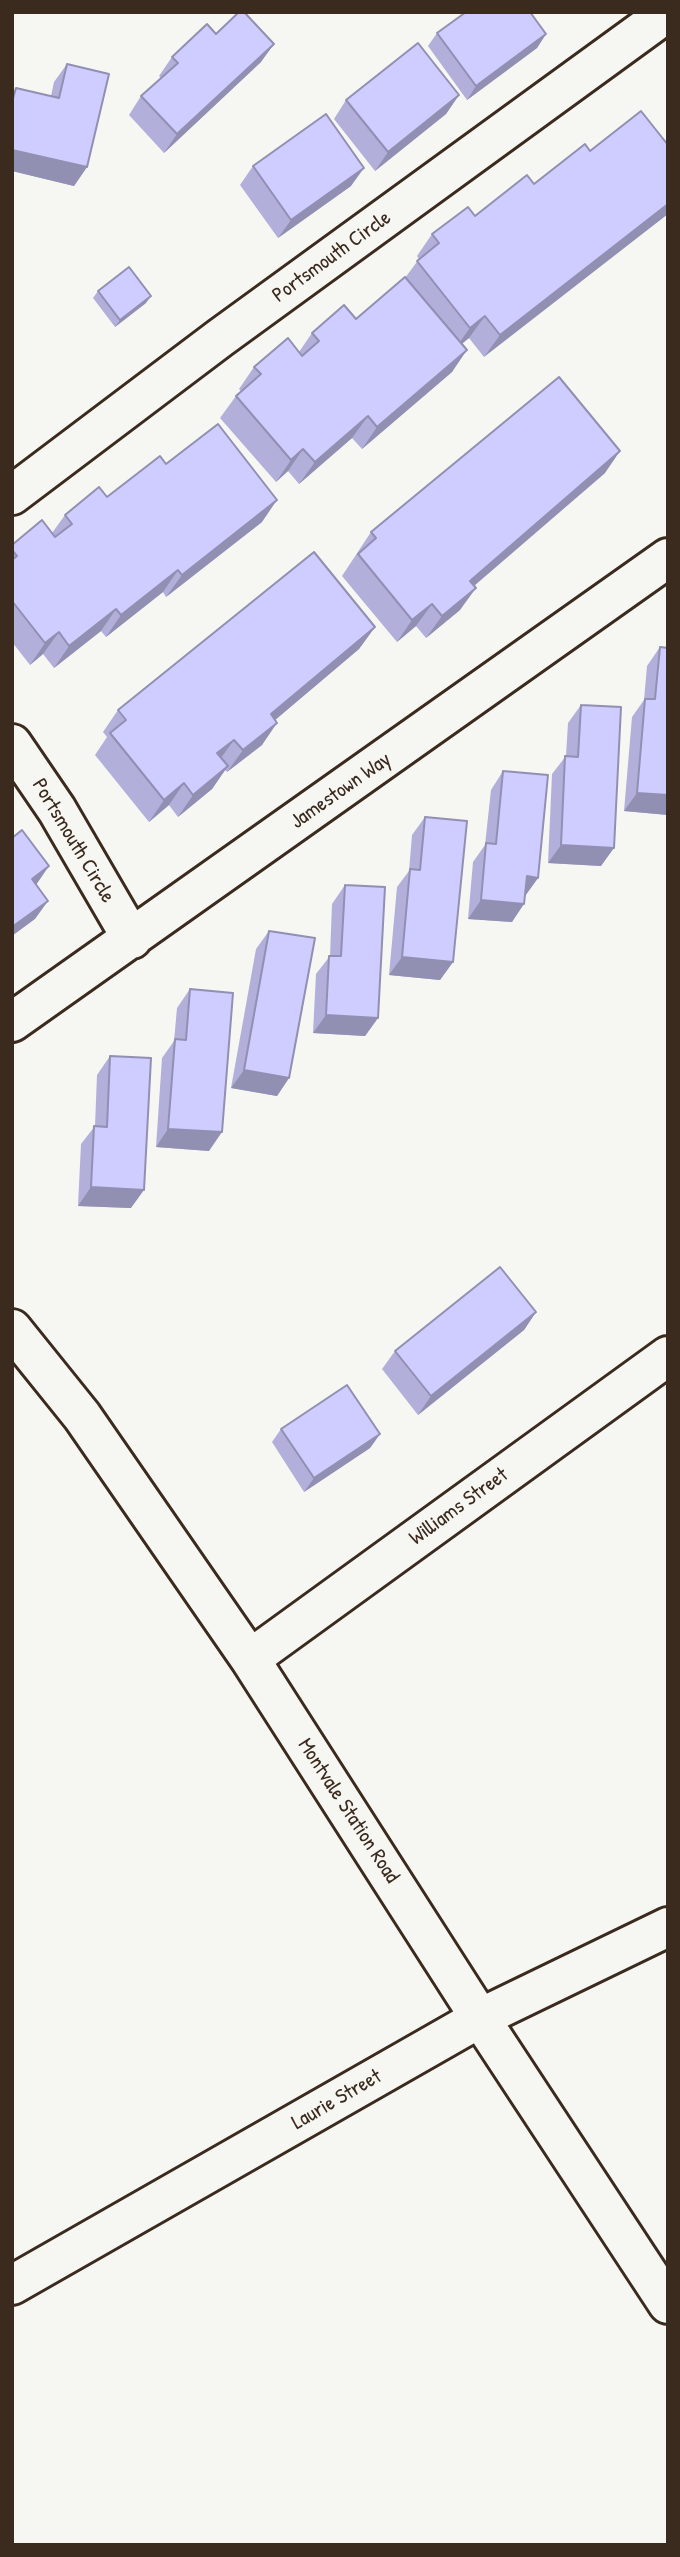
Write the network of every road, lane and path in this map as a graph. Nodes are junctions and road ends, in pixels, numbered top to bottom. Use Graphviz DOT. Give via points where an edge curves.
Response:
graph roads {
  1 [pos="657,28"];
  2 [pos="12,495"];
  3 [pos="668,558"];
  4 [pos="12,744"];
  5 [pos="132,939"];
  6 [pos="12,1022"];
  7 [pos="12,1329"];
  8 [pos="668,1356"];
  9 [pos="250,1659"];
  10 [pos="668,1927"];
  11 [pos="480,2018"];
  12 [pos="12,2285"];
  13 [pos="668,2304"];
  1 -- 2 [label="street, Portsmouth Circle" via="220,338"];
  3 -- 5 [label="street, Jamestown Way"];
  4 -- 5 [label="street, Portsmouth Circle" via="57,810"];
  5 -- 6 [label="street, Jamestown Way"];
  7 -- 9 [label="street, Montvale Station Road" via="82,1416"];
  8 -- 9 [label="street, Williams Street"];
  9 -- 11 [label="street, Montvale Station Road"];
  10 -- 11 [label="street, Laurie Street"];
  11 -- 12 [label="street, Laurie Street"];
  11 -- 13 [label="street, Montvale Station Road"];
}
